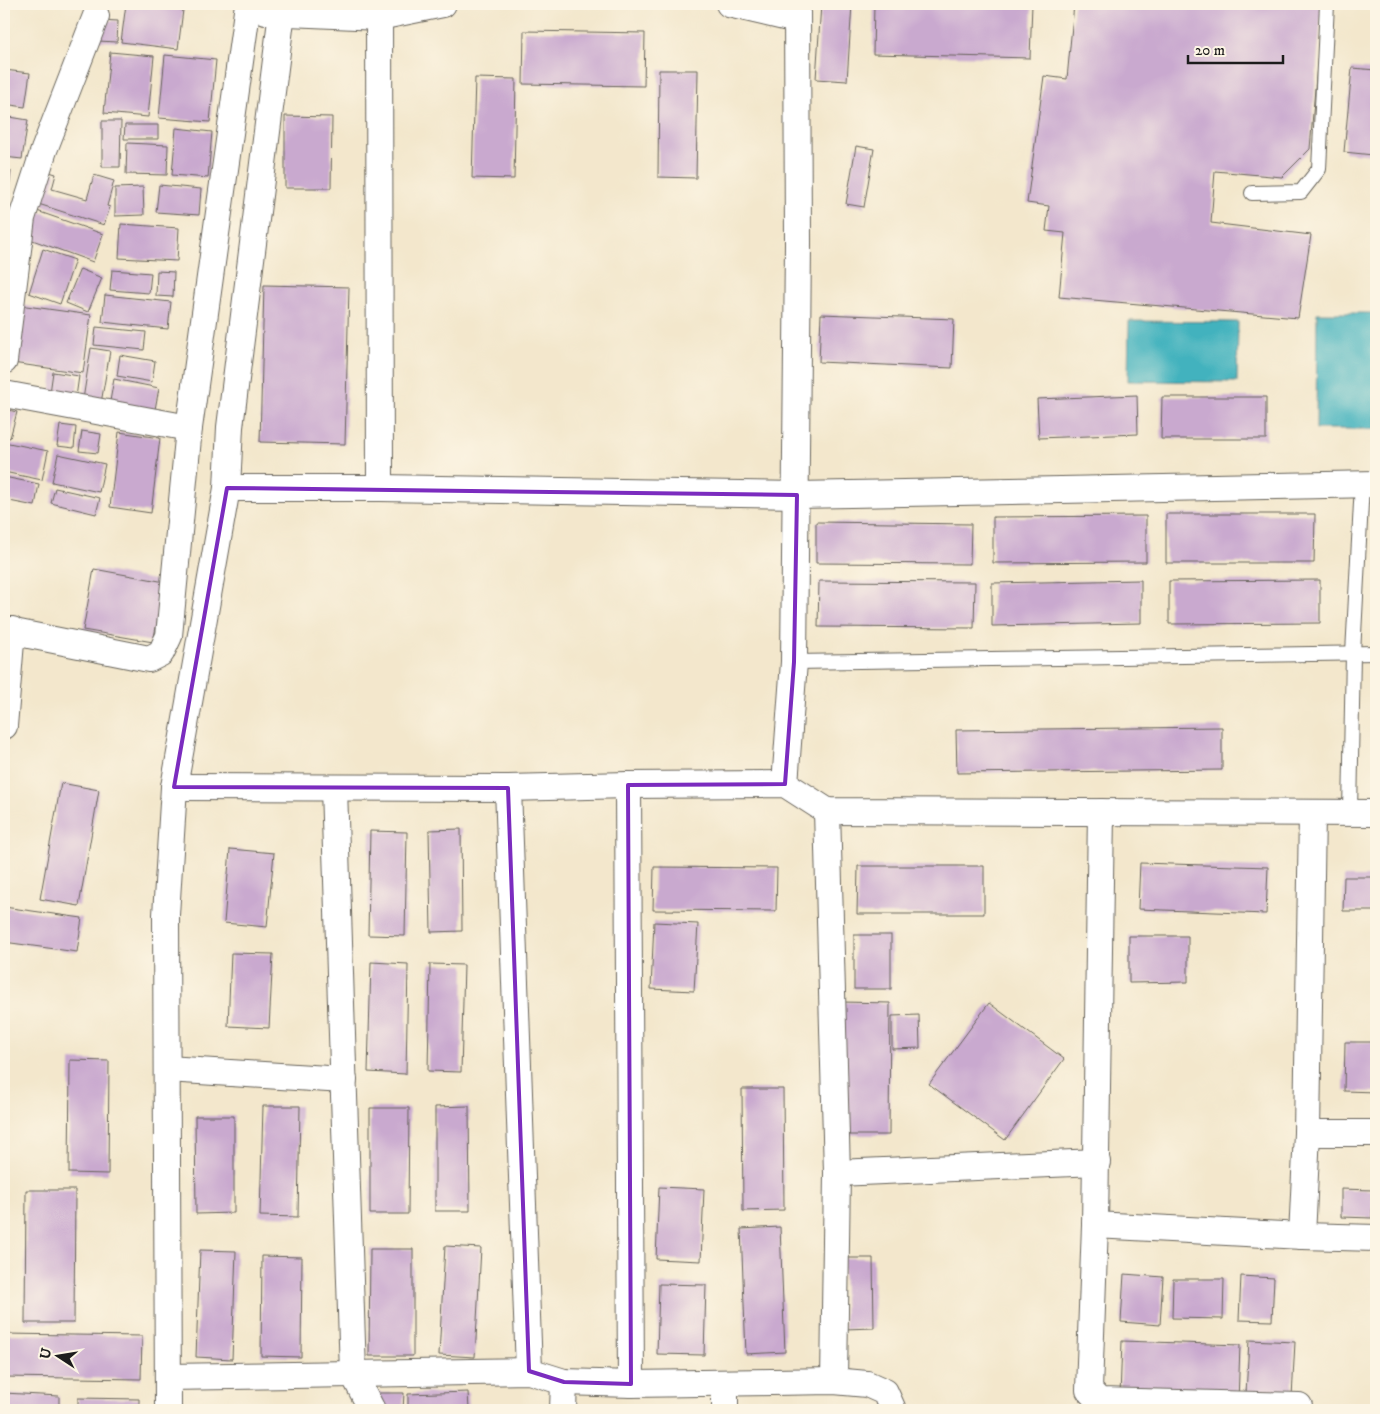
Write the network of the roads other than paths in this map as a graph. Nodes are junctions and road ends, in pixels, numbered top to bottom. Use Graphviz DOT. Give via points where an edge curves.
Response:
graph roads {
  1 [pos="443,4"];
  2 [pos="729,4"];
  3 [pos="1327,4"];
  4 [pos="248,7"];
  5 [pos="379,10"];
  6 [pos="282,12"];
  7 [pos="797,12"];
  8 [pos="96,16"];
  9 [pos="1252,193"];
  10 [pos="4,362"];
  11 [pos="4,394"];
  12 [pos="189,428"];
  13 [pos="1369,484"];
  14 [pos="227,488"];
  15 [pos="380,488"];
  16 [pos="797,495"];
  17 [pos="8,630"];
  18 [pos="1353,653"];
  19 [pos="1376,653"];
  20 [pos="794,662"];
  21 [pos="4,726"];
  22 [pos="785,784"];
  23 [pos="628,785"];
  24 [pos="174,787"];
  25 [pos="334,788"];
  26 [pos="508,788"];
  27 [pos="827,811"];
  28 [pos="1101,812"];
  29 [pos="1312,813"];
  30 [pos="1350,813"];
  31 [pos="1376,813"];
  32 [pos="167,1069"];
  33 [pos="344,1080"];
  34 [pos="1307,1133"];
  35 [pos="1376,1133"];
  36 [pos="1097,1162"];
  37 [pos="837,1173"];
  38 [pos="1095,1225"];
  39 [pos="1302,1236"];
  40 [pos="1376,1238"];
  41 [pos="529,1371"];
  42 [pos="353,1373"];
  43 [pos="168,1377"];
  44 [pos="834,1381"];
  45 [pos="564,1382"];
  46 [pos="725,1383"];
  47 [pos="631,1384"];
  48 [pos="1299,1406"];
  49 [pos="168,1410"];
  50 [pos="372,1410"];
  51 [pos="564,1410"];
  52 [pos="725,1410"];
  53 [pos="893,1410"];
  1 -- 5 [label="street"];
  2 -- 7 [label="street"];
  3 -- 9 [label="lane" via="1319,169 1301,192"];
  4 -- 6 [label="street"];
  4 -- 12 [label="street"];
  5 -- 6 [label="street"];
  5 -- 15 [label="street"];
  6 -- 14 [label="street" via="230,427"];
  7 -- 16 [label="street"];
  8 -- 10 [label="street" via="44,150 22,218"];
  11 -- 12 [label="street"];
  12 -- 17 [label="street" via="169,636 161,653 149,660"];
  13 -- 16 [label="street"];
  13 -- 18 [label="lane"];
  14 -- 15 [label="street"];
  14 -- 24 [label="street"];
  15 -- 16 [label="street"];
  16 -- 20 [label="street"];
  17 -- 21 [label="street"];
  18 -- 19 [label="lane"];
  18 -- 20 [label="lane"];
  18 -- 30 [label="lane"];
  20 -- 22 [label="street"];
  22 -- 23 [label="street"];
  22 -- 27 [label="street"];
  23 -- 26 [label="street"];
  23 -- 47 [label="street"];
  24 -- 25 [label="street"];
  24 -- 32 [label="street" via="166,915"];
  25 -- 26 [label="street"];
  25 -- 33 [label="street"];
  26 -- 41 [label="street"];
  27 -- 28 [label="street"];
  27 -- 37 [label="street"];
  28 -- 29 [label="street"];
  28 -- 36 [label="street"];
  29 -- 30 [label="street"];
  29 -- 34 [label="street"];
  30 -- 31 [label="street"];
  32 -- 33 [label="street"];
  32 -- 43 [label="street"];
  33 -- 42 [label="street"];
  34 -- 35 [label="street"];
  34 -- 39 [label="street"];
  36 -- 37 [label="street"];
  36 -- 38 [label="street"];
  37 -- 44 [label="street"];
  38 -- 39 [label="street"];
  38 -- 48 [label="street" via="1090,1390 1099,1401"];
  39 -- 40 [label="street"];
  41 -- 42 [label="street"];
  41 -- 45 [label="street"];
  42 -- 43 [label="street"];
  42 -- 50 [label="street"];
  43 -- 49 [label="street"];
  44 -- 46 [label="street"];
  44 -- 53 [label="street" via="867,1384 885,1392"];
  45 -- 47 [label="street"];
  45 -- 51 [label="street"];
  46 -- 47 [label="street"];
  46 -- 52 [label="street"];
}
